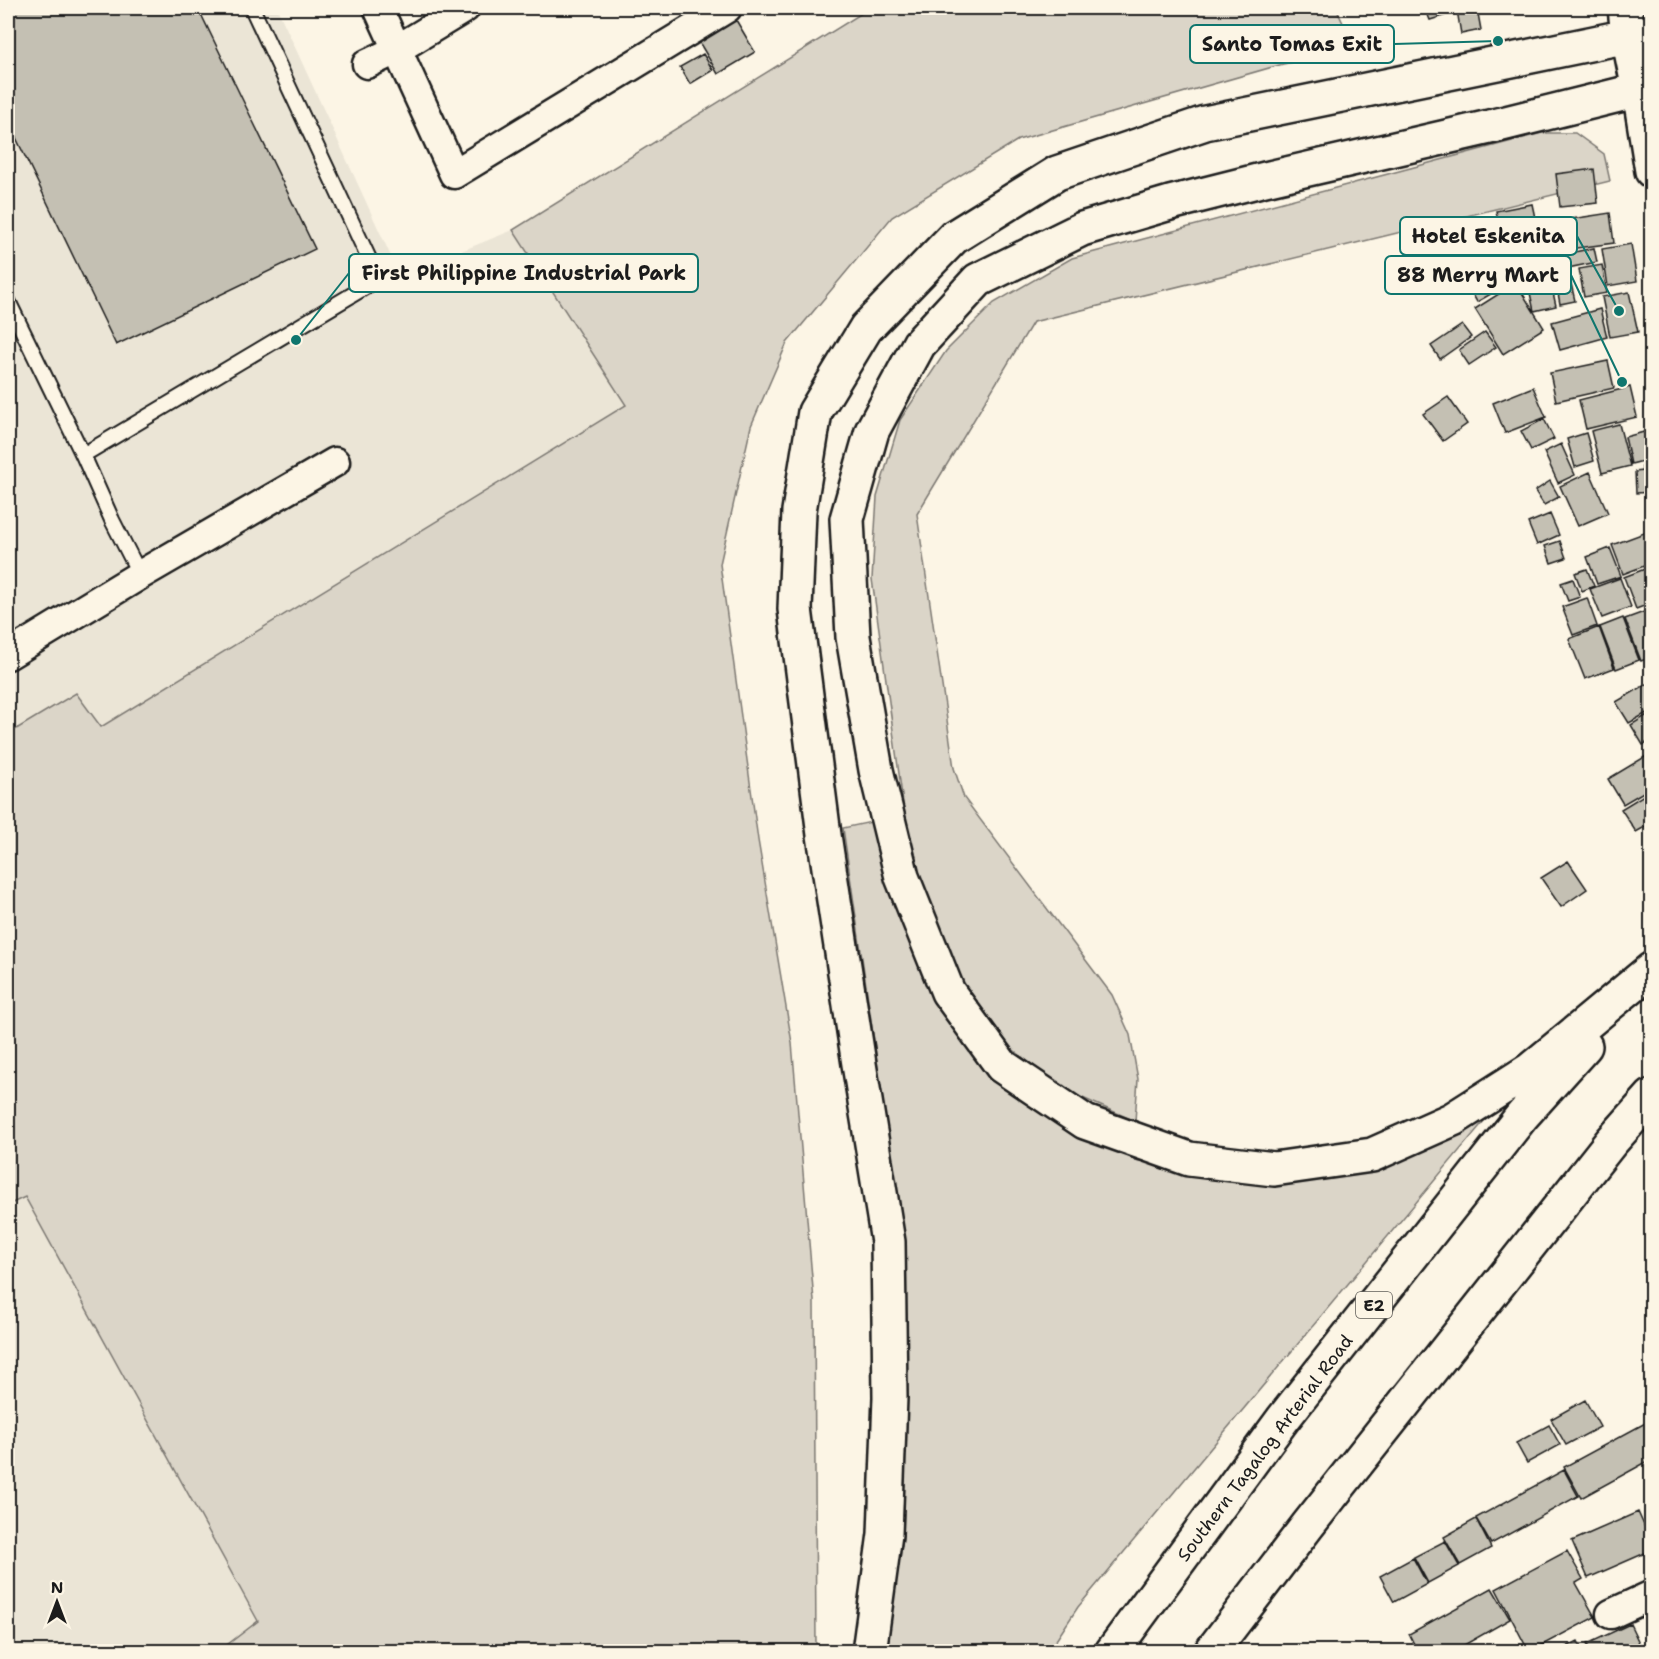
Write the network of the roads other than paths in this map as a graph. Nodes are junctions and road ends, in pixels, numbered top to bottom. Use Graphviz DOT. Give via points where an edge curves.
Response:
graph roads {
  1 [pos="252,8"];
  2 [pos="378,8"];
  3 [pos="465,8"];
  4 [pos="727,8"];
  5 [pos="1635,24"];
  6 [pos="396,50"];
  7 [pos="367,64"];
  8 [pos="1645,89"];
  9 [pos="1652,171"];
  10 [pos="8,301"];
  11 [pos="83,455"];
  12 [pos="335,462"];
  13 [pos="140,575"];
  14 [pos="8,655"];
  15 [pos="1652,969"];
  16 [pos="1652,1096"];
  17 [pos="1652,1595"];
  18 [pos="1611,1614"];
  19 [pos="870,1652"];
  20 [pos="1112,1652"];
  21 [pos="1211,1652"];
  1 -- 11 [label="lane" via="376,274 367,286"];
  2 -- 6 [label="street"];
  3 -- 6 [label="street"];
  4 -- 6 [label="street" via="454,174"];
  5 -- 8 [label="highway"];
  5 -- 19 [label="highway" via="1205,123 1057,173 954,237 866,328 815,412 799,512 795,609 828,858 888,1242 890,1397 885,1534"];
  6 -- 7 [label="street"];
  8 -- 9 [label="highway"];
  8 -- 15 [label="highway" via="1159,206 1082,229 978,280 919,344 872,431 847,519 852,637 876,770 902,877 948,992 1002,1066 1085,1122 1200,1161 1274,1169 1372,1155 1453,1119 1530,1070"];
  10 -- 11 [label="lane"];
  11 -- 13 [label="lane"];
  12 -- 13 [label="street"];
  13 -- 14 [label="street"];
  15 -- 20 [label="highway, Southern Tagalog Arterial Road / E2" via="1493,1153 1283,1419"];
  16 -- 21 [label="highway"];
  17 -- 18 [label="street"];
}
